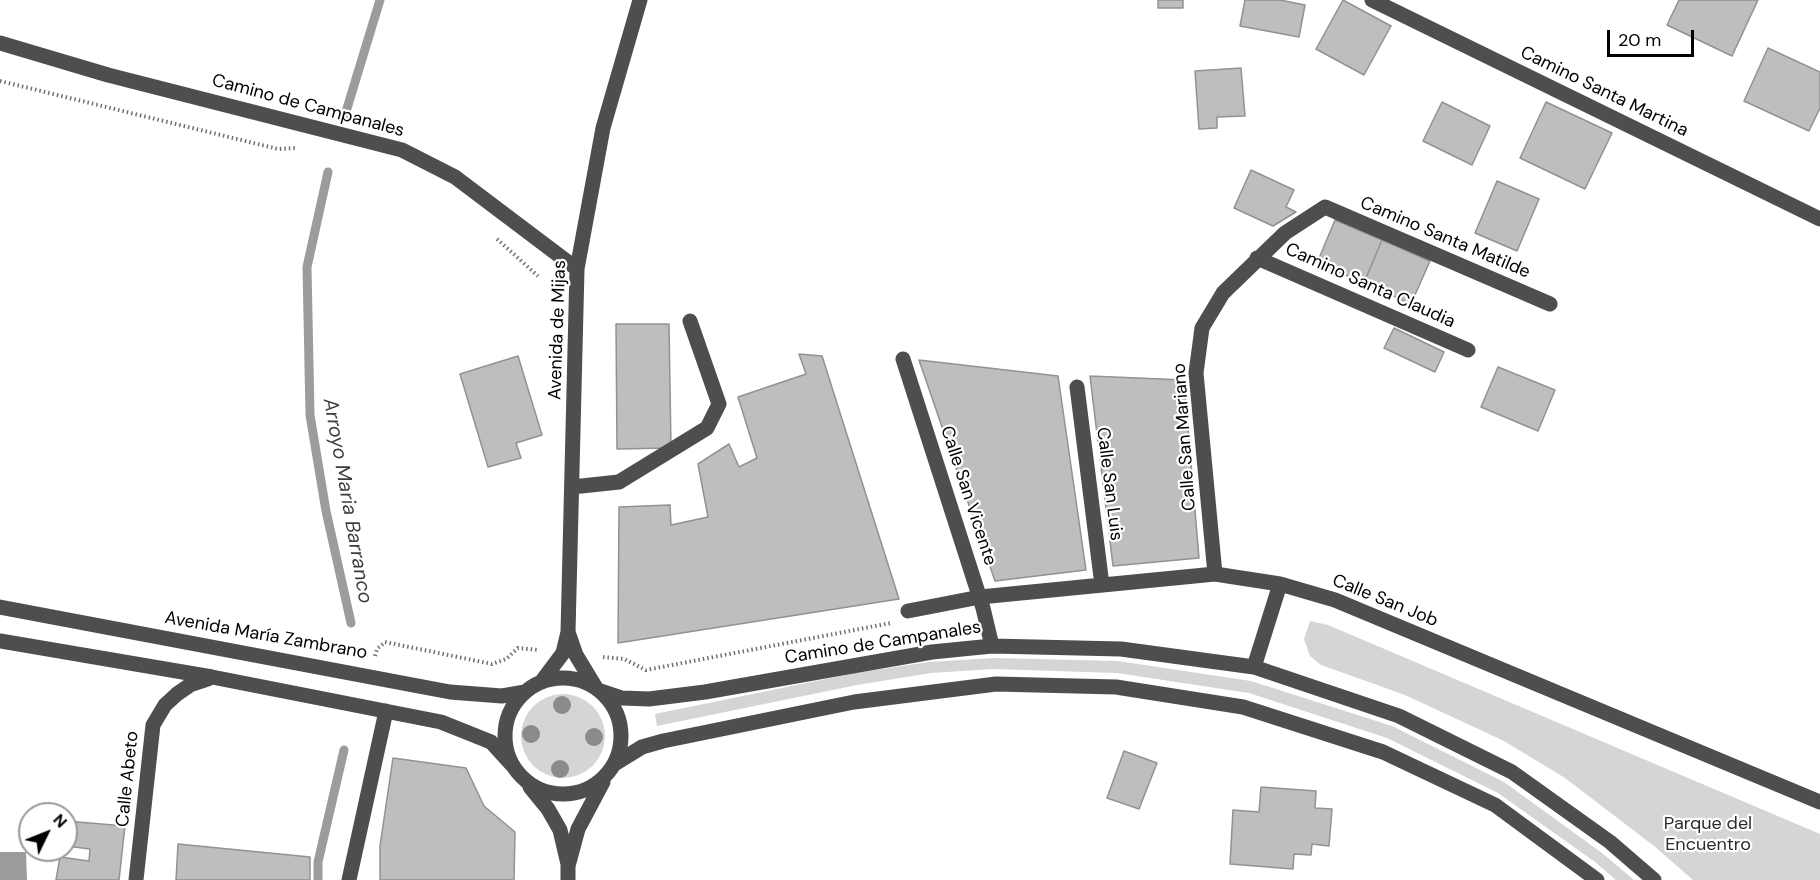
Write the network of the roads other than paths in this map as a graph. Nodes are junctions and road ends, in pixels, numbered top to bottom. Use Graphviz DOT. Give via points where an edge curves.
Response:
graph roads {
  1 [pos="640,0"];
  2 [pos="1372,0"];
  3 [pos="0,43"];
  4 [pos="1325,207"];
  5 [pos="1820,219"];
  6 [pos="1257,258"];
  7 [pos="577,269"];
  8 [pos="1550,304"];
  9 [pos="690,321"];
  10 [pos="1468,350"];
  11 [pos="903,359"];
  12 [pos="1077,387"];
  13 [pos="572,487"];
  14 [pos="1215,574"];
  15 [pos="1280,584"];
  16 [pos="1102,585"];
  17 [pos="980,597"];
  18 [pos="0,607"];
  19 [pos="908,611"];
  20 [pos="568,632"];
  21 [pos="0,641"];
  22 [pos="992,646"];
  23 [pos="1254,668"];
  24 [pos="212,677"];
  25 [pos="542,681"];
  26 [pos="598,690"];
  27 [pos="525,692"];
  28 [pos="386,711"];
  29 [pos="616,763"];
  30 [pos="512,765"];
  31 [pos="605,778"];
  32 [pos="525,780"];
  33 [pos="1820,802"];
  34 [pos="568,873"];
  35 [pos="136,880"];
  36 [pos="349,880"];
  37 [pos="1597,880"];
  38 [pos="1654,880"];
  1 -- 7 [label="street, Avenida de Mijas" via="603,128"];
  2 -- 5 [label="street, Camino Santa Martina"];
  3 -- 7 [label="street, Camino de Campanales" via="108,75 402,150 455,177"];
  4 -- 6 [label="street, Calle San Mariano" via="1285,233"];
  4 -- 8 [label="street, Camino Santa Matilde"];
  6 -- 10 [label="street, Camino Santa Claudia"];
  6 -- 14 [label="street, Calle San Mariano" via="1223,293 1202,328 1196,373"];
  7 -- 13 [label="street, Avenida de Mijas"];
  9 -- 13 [label="street" via="719,404 707,428 619,482"];
  11 -- 17 [label="street, Calle San Vicente"];
  12 -- 16 [label="street, Calle San Luis"];
  13 -- 20 [label="street, Avenida de Mijas"];
  14 -- 15 [label="street, Calle San Job"];
  14 -- 16 [label="street, Calle San Job"];
  15 -- 23 [label="street"];
  15 -- 33 [label="street, Calle San Job" via="1335,600"];
  16 -- 17 [label="street, Calle San Job"];
  17 -- 19 [label="street, Calle San Job"];
  17 -- 22 [label="street, Calle San Vicente"];
  18 -- 27 [label="street, Avenida María Zambrano" via="450,692 502,696"];
  20 -- 25 [label="street, Avenida de Mijas" via="563,653"];
  20 -- 26 [label="street, Avenida de Mijas" via="576,655"];
  21 -- 24 [label="street"];
  22 -- 23 [label="street, Camino de Campanales" via="1121,649"];
  22 -- 26 [label="street, Camino de Campanales" via="932,652 649,699 622,698"];
  23 -- 38 [label="street, Camino de Campanales" via="1399,716 1512,772 1610,842"];
  24 -- 28 [label="street"];
  24 -- 35 [label="street, Calle Abeto" via="177,694 153,725"];
  25 -- 26 [label="street" via="573,678"];
  25 -- 27 [label="street"];
  26 -- 29 [label="street" via="614,706 621,724 622,744"];
  27 -- 30 [label="street" via="511,710 505,727"];
  28 -- 30 [label="street" via="468,731 491,742"];
  28 -- 36 [label="street"];
  29 -- 31 [label="street"];
  29 -- 37 [label="street" via="642,747 663,741 854,702 996,684 1116,687 1243,707 1383,752 1495,806"];
  30 -- 32 [label="street"];
  31 -- 32 [label="street" via="574,795 548,792"];
  31 -- 34 [label="street" via="578,829"];
  32 -- 34 [label="street" via="560,830"];
}
